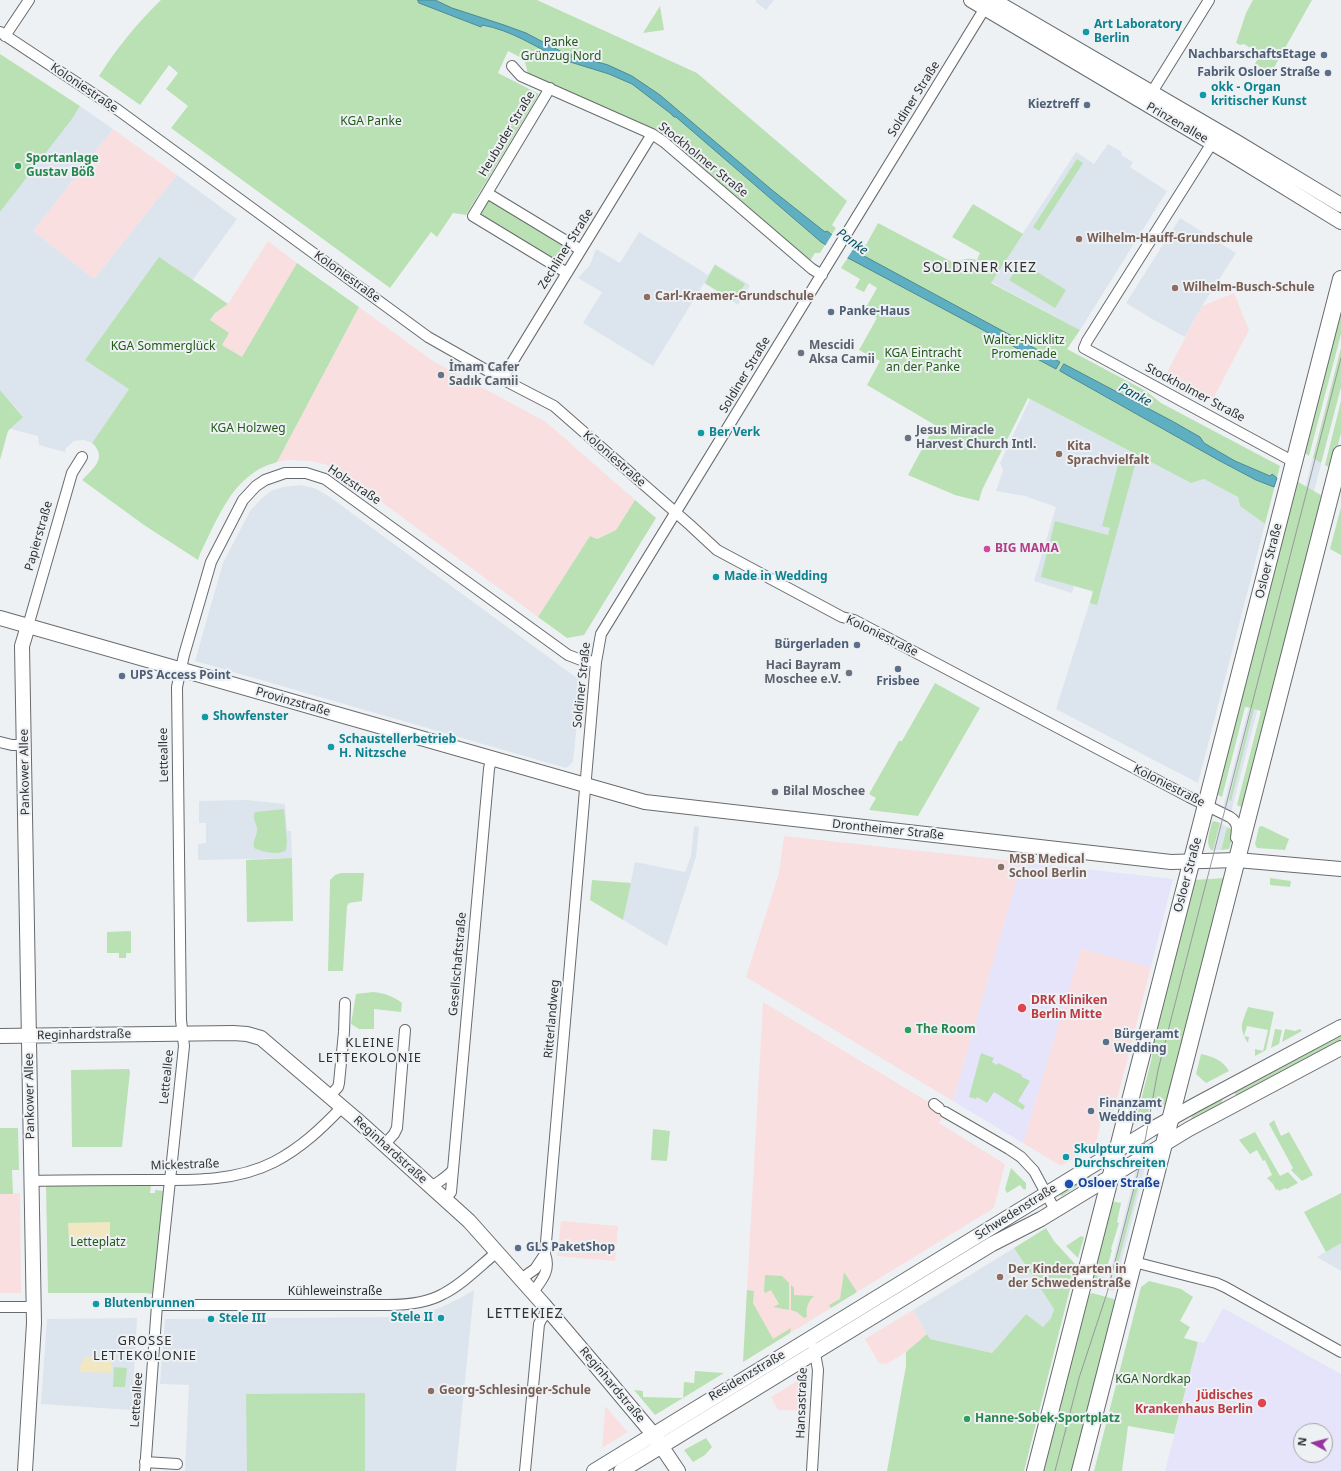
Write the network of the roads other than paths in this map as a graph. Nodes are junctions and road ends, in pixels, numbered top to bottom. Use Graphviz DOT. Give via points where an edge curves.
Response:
graph roads {
  1 [pos="29,0"];
  2 [pos="971,0"];
  3 [pos="1209,0"];
  4 [pos="990,3"];
  5 [pos="1016,20"];
  6 [pos="3,34"];
  7 [pos="512,66"];
  8 [pos="550,88"];
  9 [pos="1152,92"];
  10 [pos="652,134"];
  11 [pos="1212,143"];
  12 [pos="487,193"];
  13 [pos="1341,205"];
  14 [pos="1341,222"];
  15 [pos="581,250"];
  16 [pos="567,273"];
  17 [pos="822,275"];
  18 [pos="1341,279"];
  19 [pos="502,379"];
  20 [pos="1341,454"];
  21 [pos="82,457"];
  22 [pos="1294,462"];
  23 [pos="1337,487"];
  24 [pos="676,513"];
  25 [pos="0,618"];
  26 [pos="28,626"];
  27 [pos="596,662"];
  28 [pos="180,670"];
  29 [pos="0,742"];
  30 [pos="25,745"];
  31 [pos="492,759"];
  32 [pos="586,786"];
  33 [pos="1206,806"];
  34 [pos="1241,844"];
  35 [pos="1237,860"];
  36 [pos="1192,862"];
  37 [pos="1341,869"];
  38 [pos="345,1003"];
  39 [pos="1341,1027"];
  40 [pos="405,1030"];
  41 [pos="182,1034"];
  42 [pos="0,1036"];
  43 [pos="29,1036"];
  44 [pos="1341,1048"];
  45 [pos="330,1096"];
  46 [pos="342,1107"];
  47 [pos="939,1108"];
  48 [pos="1171,1118"];
  49 [pos="1165,1143"];
  50 [pos="384,1145"];
  51 [pos="1118,1150"];
  52 [pos="452,1171"];
  53 [pos="1112,1175"];
  54 [pos="170,1180"];
  55 [pos="31,1181"];
  56 [pos="432,1187"];
  57 [pos="1046,1194"];
  58 [pos="445,1199"];
  59 [pos="1055,1210"];
  60 [pos="497,1252"];
  61 [pos="545,1254"];
  62 [pos="1134,1262"];
  63 [pos="521,1279"];
  64 [pos="901,1282"];
  65 [pos="533,1292"];
  66 [pos="909,1295"];
  67 [pos="157,1305"];
  68 [pos="0,1307"];
  69 [pos="34,1307"];
  70 [pos="550,1311"];
  71 [pos="812,1337"];
  72 [pos="815,1352"];
  73 [pos="1341,1352"];
  74 [pos="652,1434"];
  75 [pos="661,1447"];
  76 [pos="178,1464"];
  77 [pos="145,1466"];
  78 [pos="25,1471"];
  79 [pos="525,1471"];
  80 [pos="594,1471"];
  81 [pos="621,1471"];
  82 [pos="678,1471"];
  83 [pos="812,1471"];
  84 [pos="1035,1471"];
  85 [pos="1080,1471"];
  1 -- 6 [label="street"];
  2 -- 4 [label="main road, Prinzenallee"];
  3 -- 9 [label="street"];
  4 -- 5 [label="main road, Prinzenallee"];
  4 -- 17 [label="street, Soldiner Straße"];
  5 -- 9 [label="main road, Prinzenallee"];
  5 -- 11 [label="main road, Prinzenallee"];
  6 -- 19 [label="street, Koloniestraße" via="118,110 426,336"];
  7 -- 8 [label="street, Stockholmer Straße" via="521,76"];
  8 -- 10 [label="street, Stockholmer Straße"];
  8 -- 12 [label="street, Heubuder Straße"];
  9 -- 13 [label="main road, Prinzenallee"];
  10 -- 15 [label="street, Zechliner Straße"];
  10 -- 17 [label="street, Stockholmer Straße"];
  11 -- 14 [label="main road, Prinzenallee"];
  11 -- 22 [label="street, Stockholmer Straße" via="1084,348"];
  12 -- 15 [label="street"];
  12 -- 16 [label="street, Heubuder Straße" via="473,216"];
  15 -- 16 [label="street, Zechliner Straße"];
  16 -- 19 [label="street, Zechliner Straße"];
  17 -- 24 [label="street, Soldiner Straße"];
  18 -- 22 [label="main road, Osloer Straße"];
  19 -- 24 [label="street, Koloniestraße" via="554,406"];
  20 -- 23 [label="main road"];
  21 -- 26 [label="street, Papierstraße" via="72,473"];
  22 -- 33 [label="main road, Osloer Straße"];
  23 -- 34 [label="main road"];
  24 -- 27 [label="street, Soldiner Straße" via="601,634"];
  24 -- 33 [label="street, Koloniestraße" via="717,550"];
  25 -- 26 [label="main road, Provinzstraße"];
  26 -- 28 [label="main road, Provinzstraße"];
  26 -- 30 [label="main road, Pankower Allee" via="22,646"];
  27 -- 28 [label="street, Holzstraße" via="568,655 330,482 313,475 294,472 265,480 243,500 211,562"];
  27 -- 32 [label="street, Soldiner Straße"];
  28 -- 31 [label="main road, Provinzstraße"];
  28 -- 41 [label="street, Letteallee" via="177,687"];
  29 -- 30 [label="street"];
  30 -- 43 [label="main road, Pankower Allee"];
  31 -- 32 [label="main road, Provinzstraße"];
  31 -- 52 [label="street, Gesellschaftstraße"];
  32 -- 36 [label="main road, Drontheimer Straße" via="658,805 1171,862"];
  32 -- 61 [label="street, Ritterlandweg"];
  33 -- 34 [label="street, Koloniestraße" via="1235,820 1238,829 1236,838"];
  33 -- 36 [label="main road, Osloer Straße"];
  34 -- 35 [label="main road"];
  35 -- 36 [label="main road, Drontheimer Straße"];
  35 -- 37 [label="main road"];
  35 -- 48 [label="main road"];
  36 -- 51 [label="main road, Osloer Straße"];
  38 -- 45 [label="street" via="339,1083"];
  39 -- 48 [label="main road, Schwedenstraße"];
  40 -- 50 [label="street" via="397,1128"];
  41 -- 43 [label="main road, Reginhardstraße"];
  41 -- 45 [label="main road, Reginhardstraße" via="233,1033 261,1038"];
  41 -- 54 [label="street, Letteallee" via="184,1046"];
  42 -- 43 [label="main road, Reginhardstraße"];
  43 -- 55 [label="main road, Pankower Allee"];
  44 -- 49 [label="main road, Schwedenstraße"];
  45 -- 46 [label="main road, Reginhardstraße"];
  46 -- 50 [label="main road, Reginhardstraße"];
  46 -- 54 [label="street, Mickestraße" via="307,1141 273,1162 221,1178"];
  47 -- 57 [label="street" via="1009,1149 1034,1171"];
  48 -- 49 [label="main road"];
  48 -- 51 [label="main road, Schwedenstraße"];
  49 -- 53 [label="main road, Schwedenstraße"];
  49 -- 62 [label="main road"];
  50 -- 56 [label="main road, Reginhardstraße"];
  51 -- 53 [label="main road, Osloer Straße"];
  51 -- 57 [label="main road, Schwedenstraße"];
  52 -- 56 [label="street"];
  52 -- 58 [label="street, Gesellschaftstraße" via="451,1192"];
  53 -- 59 [label="main road, Schwedenstraße"];
  53 -- 84 [label="main road, Osloer Straße"];
  54 -- 55 [label="street, Mickestraße"];
  54 -- 67 [label="street, Letteallee"];
  55 -- 69 [label="main road, Pankower Allee"];
  56 -- 58 [label="main road, Reginhardstraße"];
  57 -- 59 [label="street"];
  57 -- 64 [label="main road, Schwedenstraße"];
  58 -- 60 [label="main road, Reginhardstraße"];
  59 -- 66 [label="main road, Schwedenstraße" via="1030,1226 992,1244"];
  60 -- 63 [label="main road, Reginhardstraße"];
  60 -- 67 [label="street, Kühleweinstraße" via="442,1295 411,1304"];
  61 -- 63 [label="street" via="535,1269"];
  61 -- 65 [label="street, Ritterlandweg" via="548,1262 547,1271"];
  62 -- 73 [label="street" via="1225,1286"];
  62 -- 85 [label="main road"];
  63 -- 65 [label="main road, Reginhardstraße"];
  64 -- 71 [label="main road, Residenzstraße"];
  65 -- 70 [label="main road, Reginhardstraße"];
  66 -- 72 [label="main road, Residenzstraße"];
  67 -- 77 [label="street, Letteallee"];
  68 -- 69 [label="street"];
  69 -- 78 [label="main road, Pankower Allee"];
  70 -- 74 [label="main road, Reginhardstraße"];
  70 -- 79 [label="street" via="539,1324"];
  71 -- 72 [label="street, Hansastraße"];
  71 -- 74 [label="main road, Residenzstraße"];
  72 -- 75 [label="main road, Residenzstraße"];
  72 -- 83 [label="street, Hansastraße" via="818,1370"];
  74 -- 75 [label="main road, Reginhardstraße"];
  74 -- 80 [label="main road, Residenzstraße"];
  75 -- 81 [label="main road, Residenzstraße"];
  75 -- 82 [label="main road, Reginhardstraße"];
  76 -- 77 [label="street, Letteallee"];
}
